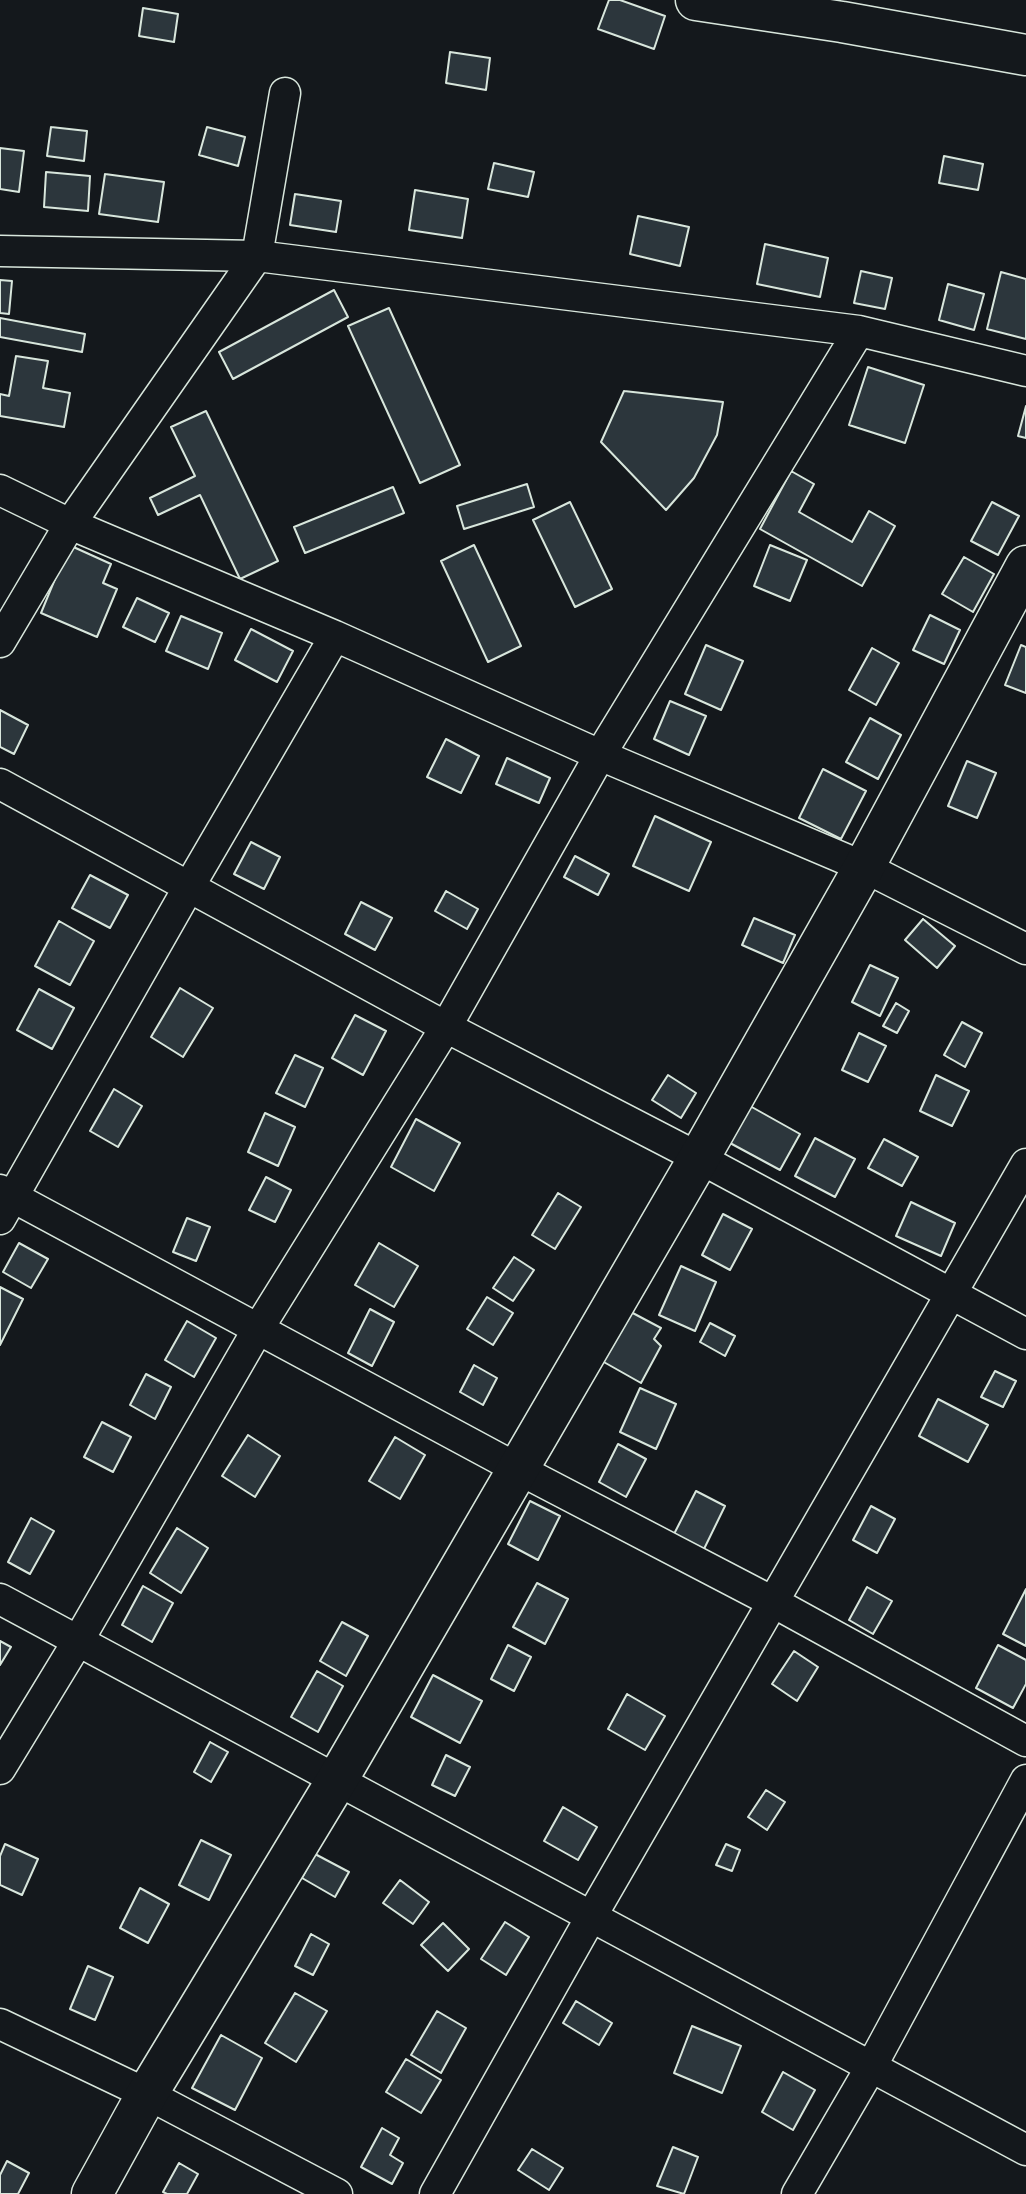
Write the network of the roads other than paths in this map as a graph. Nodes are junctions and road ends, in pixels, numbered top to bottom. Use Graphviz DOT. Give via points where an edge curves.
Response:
graph roads {
  1 [pos="696,0"];
  2 [pos="1026,55"];
  3 [pos="285,93"];
  4 [pos="0,251"];
  5 [pos="257,256"];
  6 [pos="859,331"];
  7 [pos="1026,371"];
  8 [pos="0,490"];
  9 [pos="70,524"];
  10 [pos="1026,566"];
  11 [pos="335,636"];
  12 [pos="0,642"];
  13 [pos="600,755"];
  14 [pos="0,784"];
  15 [pos="864,867"];
  16 [pos="190,885"];
  17 [pos="1026,949"];
  18 [pos="446,1027"];
  19 [pos="699,1158"];
  20 [pos="1026,1164"];
  21 [pos="4,1202"];
  22 [pos="951,1295"];
  23 [pos="258,1329"];
  24 [pos="1026,1334"];
  25 [pos="518,1469"];
  26 [pos="0,1599"];
  27 [pos="773,1602"];
  28 [pos="78,1641"];
  29 [pos="1026,1741"];
  30 [pos="0,1769"];
  31 [pos="337,1780"];
  32 [pos="1026,1780"];
  33 [pos="591,1917"];
  34 [pos="0,2024"];
  35 [pos="871,2067"];
  36 [pos="147,2094"];
  37 [pos="1026,2150"];
  38 [pos="92,2194"];
  39 [pos="337,2194"];
  40 [pos="435,2194"];
  41 [pos="797,2194"];
  1 -- 2 [label="main road"];
  3 -- 5 [label="street"];
  4 -- 5 [label="street"];
  5 -- 6 [label="street"];
  5 -- 9 [label="street"];
  6 -- 7 [label="street"];
  6 -- 13 [label="street"];
  8 -- 9 [label="street"];
  9 -- 11 [label="street"];
  9 -- 12 [label="street"];
  10 -- 15 [label="main road"];
  11 -- 13 [label="street"];
  11 -- 16 [label="street"];
  13 -- 15 [label="street"];
  13 -- 18 [label="street"];
  14 -- 16 [label="street"];
  15 -- 17 [label="street"];
  15 -- 19 [label="main road"];
  16 -- 18 [label="street"];
  16 -- 21 [label="street"];
  18 -- 19 [label="street"];
  18 -- 23 [label="street"];
  19 -- 22 [label="street"];
  19 -- 25 [label="main road"];
  20 -- 22 [label="street"];
  21 -- 23 [label="street"];
  22 -- 24 [label="street"];
  22 -- 27 [label="street"];
  23 -- 25 [label="street"];
  23 -- 28 [label="street"];
  25 -- 27 [label="street"];
  25 -- 31 [label="main road"];
  26 -- 28 [label="street"];
  27 -- 29 [label="street"];
  27 -- 33 [label="street"];
  28 -- 30 [label="street"];
  28 -- 31 [label="street"];
  31 -- 33 [label="street"];
  31 -- 36 [label="main road"];
  32 -- 35 [label="street"];
  33 -- 35 [label="street"];
  33 -- 40 [label="street"];
  34 -- 36 [label="street"];
  35 -- 37 [label="street"];
  35 -- 41 [label="street"];
  36 -- 38 [label="main road"];
  36 -- 39 [label="street"];
}
